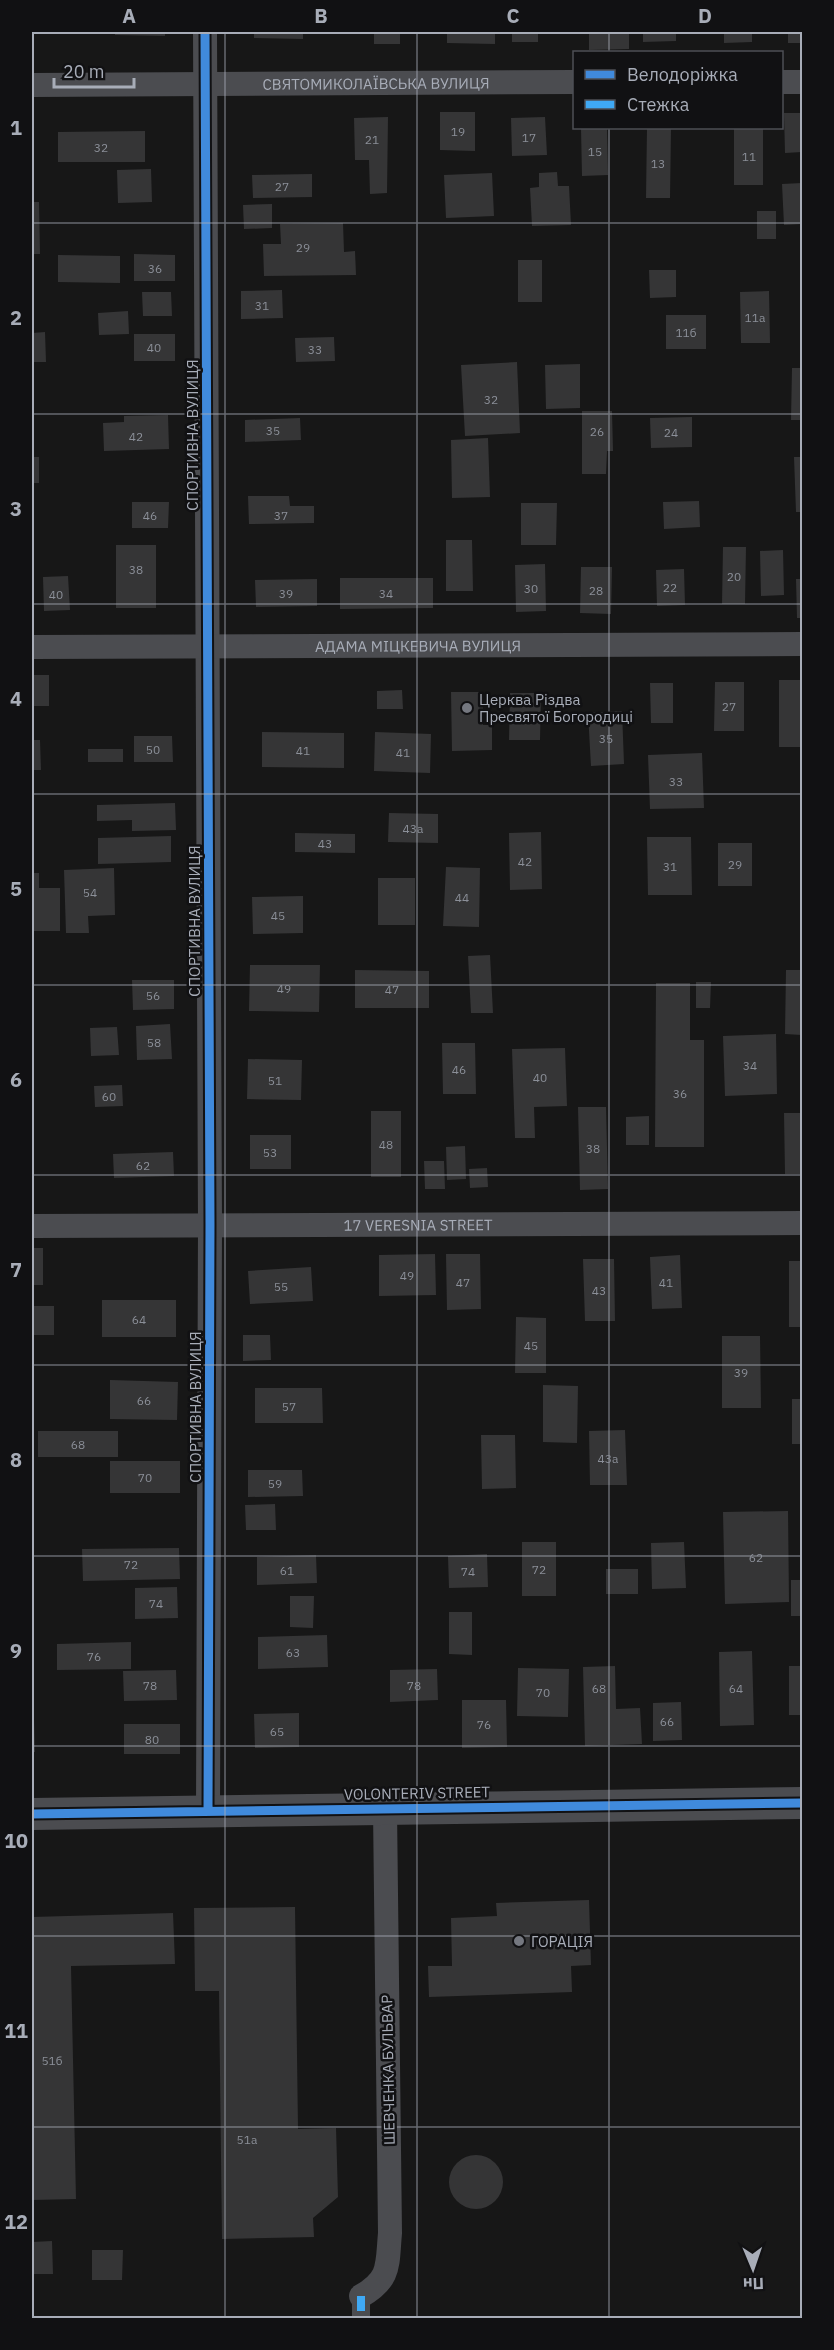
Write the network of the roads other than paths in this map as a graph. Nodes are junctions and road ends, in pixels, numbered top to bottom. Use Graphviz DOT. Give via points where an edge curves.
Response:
graph roads {
  1 [pos="205,32"];
  2 [pos="573,82"];
  3 [pos="783,82"];
  4 [pos="802,82"];
  5 [pos="204,83"];
  6 [pos="32,85"];
  7 [pos="802,644"];
  8 [pos="208,646"];
  9 [pos="32,647"];
  10 [pos="802,1223"];
  11 [pos="32,1226"];
  12 [pos="210,1226"];
  13 [pos="802,1803"];
  14 [pos="385,1809"];
  15 [pos="208,1811"];
  16 [pos="32,1814"];
  17 [pos="361,2307"];
  1 -- 5 [label="street, СПОРТИВНА ВУЛИЦЯ"];
  2 -- 5 [label="street, СВЯТОМИКОЛАЇВСЬКА ВУЛИЦЯ"];
  3 -- 4 [label="street"];
  5 -- 6 [label="street, СВЯТОМИКОЛАЇВСЬКА ВУЛИЦЯ"];
  5 -- 8 [label="street, СПОРТИВНА ВУЛИЦЯ"];
  7 -- 8 [label="street, АДАМА МІЦКЕВИЧА ВУЛИЦЯ"];
  8 -- 9 [label="street, АДАМА МІЦКЕВИЧА ВУЛИЦЯ"];
  8 -- 12 [label="street, СПОРТИВНА ВУЛИЦЯ"];
  10 -- 12 [label="street, 17 VERESNIA STREET"];
  11 -- 12 [label="street, 17 VERESNIA STREET"];
  12 -- 15 [label="street, СПОРТИВНА ВУЛИЦЯ"];
  13 -- 14 [label="street, VOLONTERIV STREET"];
  14 -- 15 [label="street, VOLONTERIV STREET"];
  14 -- 17 [label="street, ШЕВЧЕНКА БУЛЬВАР" via="390,2233 386,2276"];
  15 -- 16 [label="street, VOLONTERIV STREET"];
}
